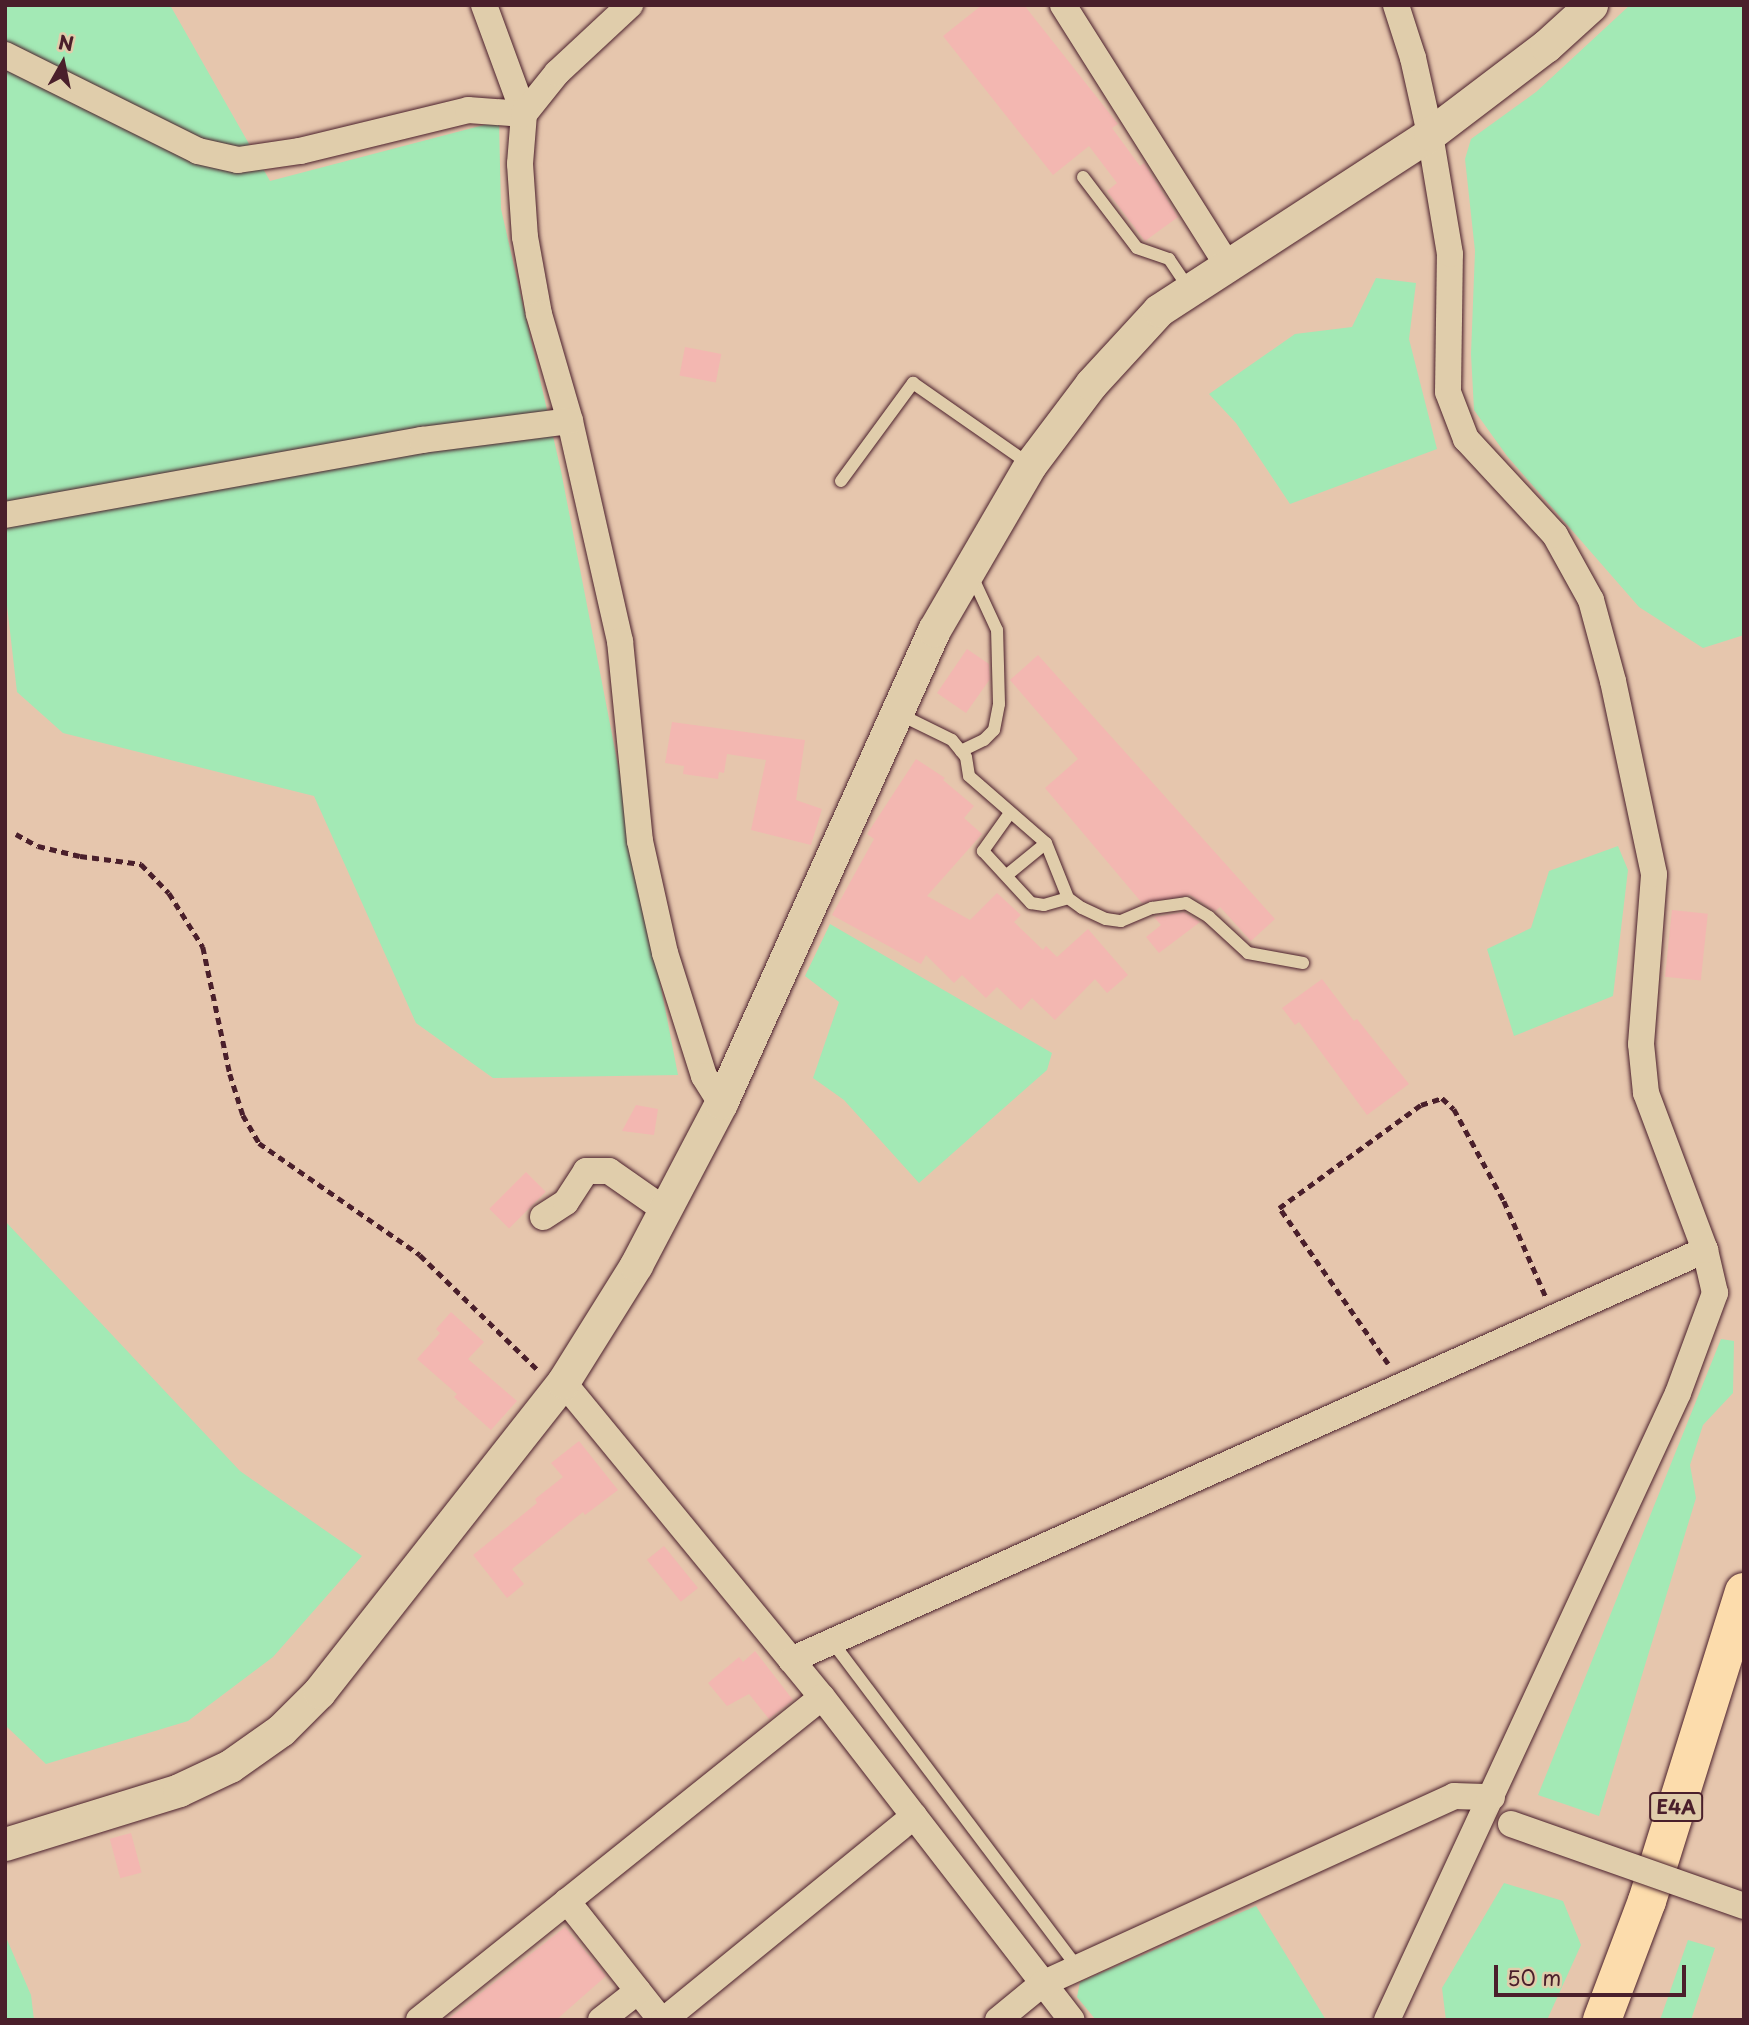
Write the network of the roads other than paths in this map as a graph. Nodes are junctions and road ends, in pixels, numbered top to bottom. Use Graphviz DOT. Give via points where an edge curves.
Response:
graph roads {
  1 [pos="484,5"];
  2 [pos="630,5"];
  3 [pos="1063,5"];
  4 [pos="1396,5"];
  5 [pos="1591,5"];
  6 [pos="5,55"];
  7 [pos="524,114"];
  8 [pos="1430,134"];
  9 [pos="1083,177"];
  10 [pos="1228,266"];
  11 [pos="1190,290"];
  12 [pos="570,421"];
  13 [pos="1030,465"];
  14 [pos="841,481"];
  15 [pos="5,515"];
  16 [pos="968,570"];
  17 [pos="897,713"];
  18 [pos="961,751"];
  19 [pos="1010,813"];
  20 [pos="1046,843"];
  21 [pos="1006,875"];
  22 [pos="1068,898"];
  23 [pos="1303,962"];
  24 [pos="720,1103"];
  25 [pos="665,1210"];
  26 [pos="543,1217"];
  27 [pos="1705,1250"];
  28 [pos="563,1382"];
  29 [pos="1744,1592"];
  30 [pos="832,1643"];
  31 [pos="791,1660"];
  32 [pos="822,1697"];
  33 [pos="1487,1807"];
  34 [pos="914,1816"];
  35 [pos="5,1844"];
  36 [pos="567,1900"];
  37 [pos="1744,1906"];
  38 [pos="1078,1968"];
  39 [pos="1042,1984"];
  40 [pos="638,1991"];
  41 [pos="419,2020"];
  42 [pos="601,2020"];
  43 [pos="663,2020"];
  44 [pos="998,2020"];
  45 [pos="1072,2020"];
  46 [pos="1387,2020"];
  47 [pos="1602,2020"];
  1 -- 7 [label="street"];
  2 -- 7 [label="street" via="557,73"];
  3 -- 10 [label="street"];
  4 -- 8 [label="street"];
  5 -- 8 [label="street" via="1546,46"];
  6 -- 7 [label="street" via="198,151 238,160 300,151 468,110"];
  7 -- 12 [label="street" via="520,164 525,237 539,314"];
  8 -- 10 [label="street"];
  8 -- 27 [label="street" via="1450,254 1448,392 1466,439 1555,535 1591,600 1613,681 1654,874 1641,1044 1646,1093"];
  9 -- 11 [label="lane" via="1137,248 1169,259"];
  10 -- 11 [label="street"];
  11 -- 13 [label="street" via="1150,319 1091,384"];
  12 -- 15 [label="street" via="422,440"];
  12 -- 24 [label="street" via="620,641 640,841 665,953 704,1076"];
  13 -- 14 [label="lane" via="913,383"];
  13 -- 16 [label="street"];
  16 -- 17 [label="street" via="934,630"];
  16 -- 18 [label="lane" via="997,630 999,704 994,730"];
  17 -- 18 [label="lane" via="953,740"];
  17 -- 24 [label="street"];
  18 -- 19 [label="lane" via="969,776"];
  19 -- 20 [label="lane"];
  19 -- 21 [label="lane" via="983,851"];
  20 -- 21 [label="lane"];
  20 -- 22 [label="lane"];
  21 -- 22 [label="lane" via="1031,903 1044,905"];
  22 -- 23 [label="lane" via="1106,919 1121,921 1152,908 1186,903 1209,917 1248,953"];
  24 -- 25 [label="street"];
  25 -- 26 [label="street" via="609,1171 586,1171 566,1202"];
  25 -- 28 [label="street"];
  27 -- 30 [label="street"];
  27 -- 33 [label="street" via="1716,1293 1678,1393"];
  28 -- 31 [label="street"];
  28 -- 35 [label="street" via="319,1692 281,1730 230,1766 179,1790"];
  29 -- 47 [label="highway, E4A" via="1647,1901"];
  30 -- 31 [label="street"];
  30 -- 38 [label="lane"];
  31 -- 32 [label="street"];
  32 -- 34 [label="street"];
  32 -- 36 [label="street"];
  33 -- 37 [label="street, bridge" via="1511,1824"];
  33 -- 38 [label="street" via="1454,1796"];
  33 -- 46 [label="street"];
  34 -- 39 [label="street"];
  34 -- 43 [label="street"];
  36 -- 40 [label="street"];
  36 -- 41 [label="street"];
  38 -- 39 [label="street"];
  39 -- 44 [label="street"];
  39 -- 45 [label="street"];
  40 -- 42 [label="street"];
  40 -- 43 [label="street"];
}
